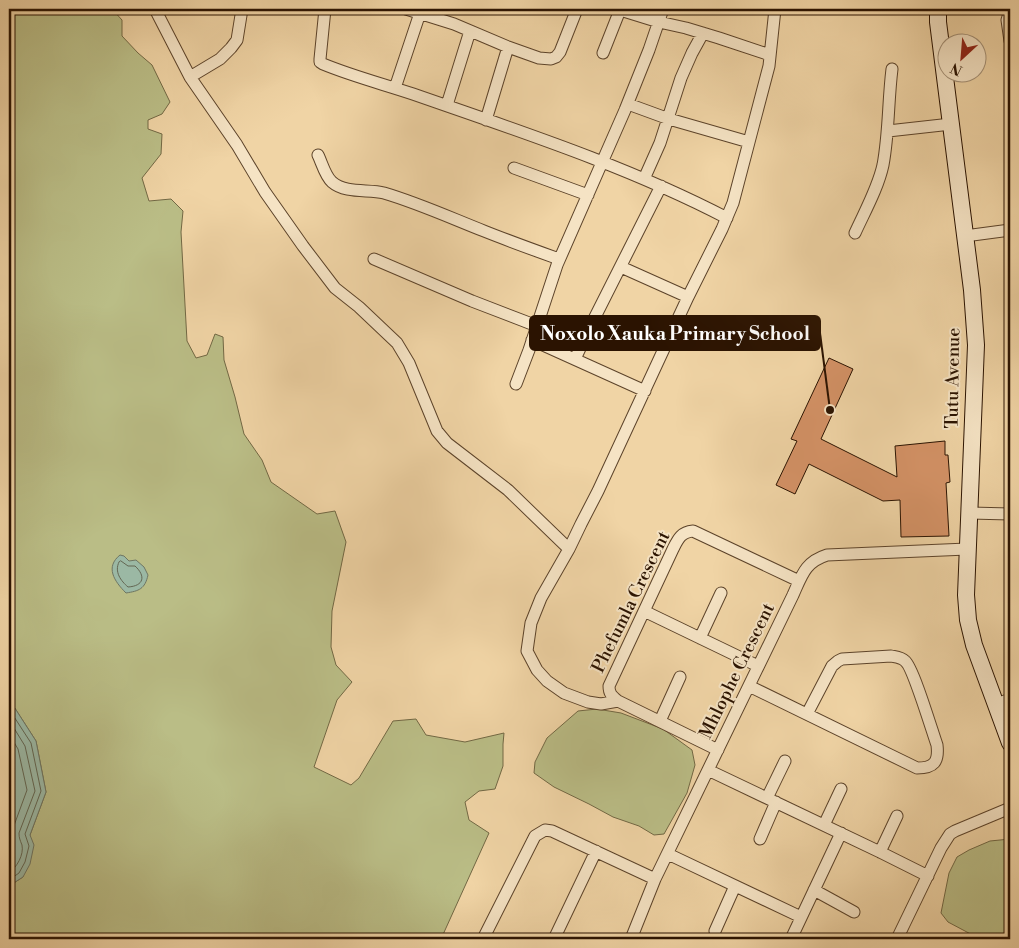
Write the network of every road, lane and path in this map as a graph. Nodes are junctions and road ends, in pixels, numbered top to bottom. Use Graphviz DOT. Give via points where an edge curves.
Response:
graph roads {
  1 [pos="155,9"];
  2 [pos="242,9"];
  3 [pos="325,9"];
  4 [pos="406,9"];
  5 [pos="576,9"];
  6 [pos="618,9"];
  7 [pos="663,9"];
  8 [pos="775,9"];
  9 [pos="938,9"];
  10 [pos="1010,10"];
  11 [pos="420,13"];
  12 [pos="659,22"];
  13 [pos="470,31"];
  14 [pos="703,33"];
  15 [pos="1010,41"];
  16 [pos="508,47"];
  17 [pos="603,53"];
  18 [pos="770,55"];
  19 [pos="892,69"];
  20 [pos="190,77"];
  21 [pos="395,88"];
  22 [pos="628,104"];
  23 [pos="446,106"];
  24 [pos="668,119"];
  25 [pos="486,120"];
  26 [pos="952,124"];
  27 [pos="888,131"];
  28 [pos="749,142"];
  29 [pos="318,155"];
  30 [pos="604,162"];
  31 [pos="514,168"];
  32 [pos="644,179"];
  33 [pos="661,186"];
  34 [pos="588,195"];
  35 [pos="727,218"];
  36 [pos="1010,230"];
  37 [pos="855,232"];
  38 [pos="965,236"];
  39 [pos="374,259"];
  40 [pos="559,259"];
  41 [pos="621,267"];
  42 [pos="688,297"];
  43 [pos="537,326"];
  44 [pos="532,340"];
  45 [pos="575,359"];
  46 [pos="516,384"];
  47 [pos="645,391"];
  48 [pos="970,513"];
  49 [pos="1010,514"];
  50 [pos="967,549"];
  51 [pos="569,550"];
  52 [pos="799,582"];
  53 [pos="721,593"];
  54 [pos="644,611"];
  55 [pos="700,638"];
  56 [pos="758,666"];
  57 [pos="680,677"];
  58 [pos="749,686"];
  59 [pos="618,701"];
  60 [pos="1003,702"];
  61 [pos="807,714"];
  62 [pos="660,721"];
  63 [pos="1010,743"];
  64 [pos="718,750"];
  65 [pos="785,761"];
  66 [pos="708,770"];
  67 [pos="841,790"];
  68 [pos="772,800"];
  69 [pos="1010,808"];
  70 [pos="898,816"];
  71 [pos="824,825"];
  72 [pos="841,833"];
  73 [pos="760,838"];
  74 [pos="596,851"];
  75 [pos="880,852"];
  76 [pos="668,854"];
  77 [pos="928,876"];
  78 [pos="655,879"];
  79 [pos="735,886"];
  80 [pos="814,890"];
  81 [pos="854,912"];
  82 [pos="801,918"];
  83 [pos="715,931"];
  84 [pos="483,939"];
  85 [pos="554,939"];
  86 [pos="631,939"];
  87 [pos="791,939"];
  88 [pos="897,939"];
  1 -- 20 [label="street"];
  2 -- 20 [label="street" via="237,40 231,48 220,59"];
  3 -- 21 [label="street" via="320,62"];
  4 -- 11 [label="street"];
  5 -- 16 [label="street" via="556,57 545,60"];
  6 -- 12 [label="street"];
  6 -- 17 [label="street"];
  7 -- 12 [label="street"];
  8 -- 18 [label="street"];
  9 -- 26 [label="street, Tutu Avenue"];
  10 -- 15 [label="street"];
  11 -- 13 [label="street"];
  11 -- 21 [label="street"];
  12 -- 14 [label="street"];
  12 -- 22 [label="street"];
  13 -- 16 [label="street"];
  13 -- 23 [label="street"];
  14 -- 18 [label="street"];
  14 -- 24 [label="street" via="681,78"];
  16 -- 25 [label="street"];
  18 -- 28 [label="street"];
  19 -- 27 [label="street"];
  20 -- 51 [label="street" via="335,288 397,343 409,363 437,431 447,443 508,490"];
  21 -- 23 [label="street"];
  22 -- 24 [label="street"];
  22 -- 30 [label="street"];
  23 -- 25 [label="street"];
  24 -- 28 [label="street"];
  24 -- 32 [label="street"];
  25 -- 30 [label="street"];
  26 -- 27 [label="street"];
  26 -- 38 [label="street, Tutu Avenue"];
  27 -- 37 [label="street" via="883,166"];
  28 -- 35 [label="street"];
  29 -- 40 [label="street" via="328,177 338,185 350,190 384,193"];
  30 -- 32 [label="street"];
  30 -- 34 [label="street"];
  31 -- 34 [label="street"];
  32 -- 33 [label="street"];
  33 -- 35 [label="street"];
  33 -- 41 [label="street"];
  34 -- 40 [label="street"];
  35 -- 42 [label="street"];
  36 -- 38 [label="street"];
  38 -- 48 [label="street, Tutu Avenue" via="976,345"];
  39 -- 43 [label="street"];
  40 -- 43 [label="street"];
  41 -- 42 [label="street"];
  41 -- 45 [label="street"];
  42 -- 47 [label="street"];
  43 -- 44 [label="street"];
  44 -- 45 [label="street"];
  44 -- 46 [label="street"];
  45 -- 47 [label="street"];
  47 -- 51 [label="street"];
  48 -- 49 [label="street"];
  48 -- 50 [label="street, Tutu Avenue"];
  50 -- 52 [label="street, Mhlophe Crescent" via="827,555 809,564"];
  50 -- 60 [label="street, Tutu Avenue" via="968,620 974,645"];
  51 -- 59 [label="street" via="541,598 531,623 527,651 537,670 564,693 601,704"];
  52 -- 54 [label="street, Phefumla Crescent" via="689,531 680,537"];
  52 -- 56 [label="street, Mhlophe Crescent"];
  53 -- 55 [label="street"];
  54 -- 55 [label="street"];
  54 -- 59 [label="street, Phefumla Crescent" via="609,686 609,692"];
  55 -- 56 [label="street"];
  56 -- 58 [label="street, Mhlophe Crescent"];
  57 -- 62 [label="street"];
  58 -- 61 [label="street"];
  58 -- 64 [label="street, Mhlophe Crescent"];
  59 -- 62 [label="street"];
  60 -- 63 [label="street, Tutu Avenue"];
  61 -- 61 [label="street" via="832,666 838,661 897,657 909,664 937,745 938,757 929,767 917,768"];
  62 -- 64 [label="street"];
  64 -- 66 [label="street, Mhlophe Crescent"];
  65 -- 68 [label="street"];
  66 -- 68 [label="street"];
  66 -- 76 [label="street, Mhlophe Crescent"];
  67 -- 71 [label="street"];
  68 -- 71 [label="street"];
  68 -- 73 [label="street"];
  69 -- 77 [label="street" via="950,834"];
  70 -- 75 [label="street"];
  71 -- 72 [label="street"];
  72 -- 75 [label="street"];
  72 -- 80 [label="street"];
  74 -- 78 [label="street"];
  74 -- 84 [label="street" via="552,830 537,834"];
  74 -- 85 [label="street"];
  75 -- 77 [label="street"];
  76 -- 78 [label="street, Mhlophe Crescent"];
  76 -- 79 [label="street"];
  77 -- 88 [label="street"];
  78 -- 86 [label="street, Mhlophe Crescent"];
  79 -- 82 [label="street"];
  79 -- 83 [label="street"];
  80 -- 81 [label="street"];
  80 -- 82 [label="street"];
  82 -- 87 [label="street"];
}
